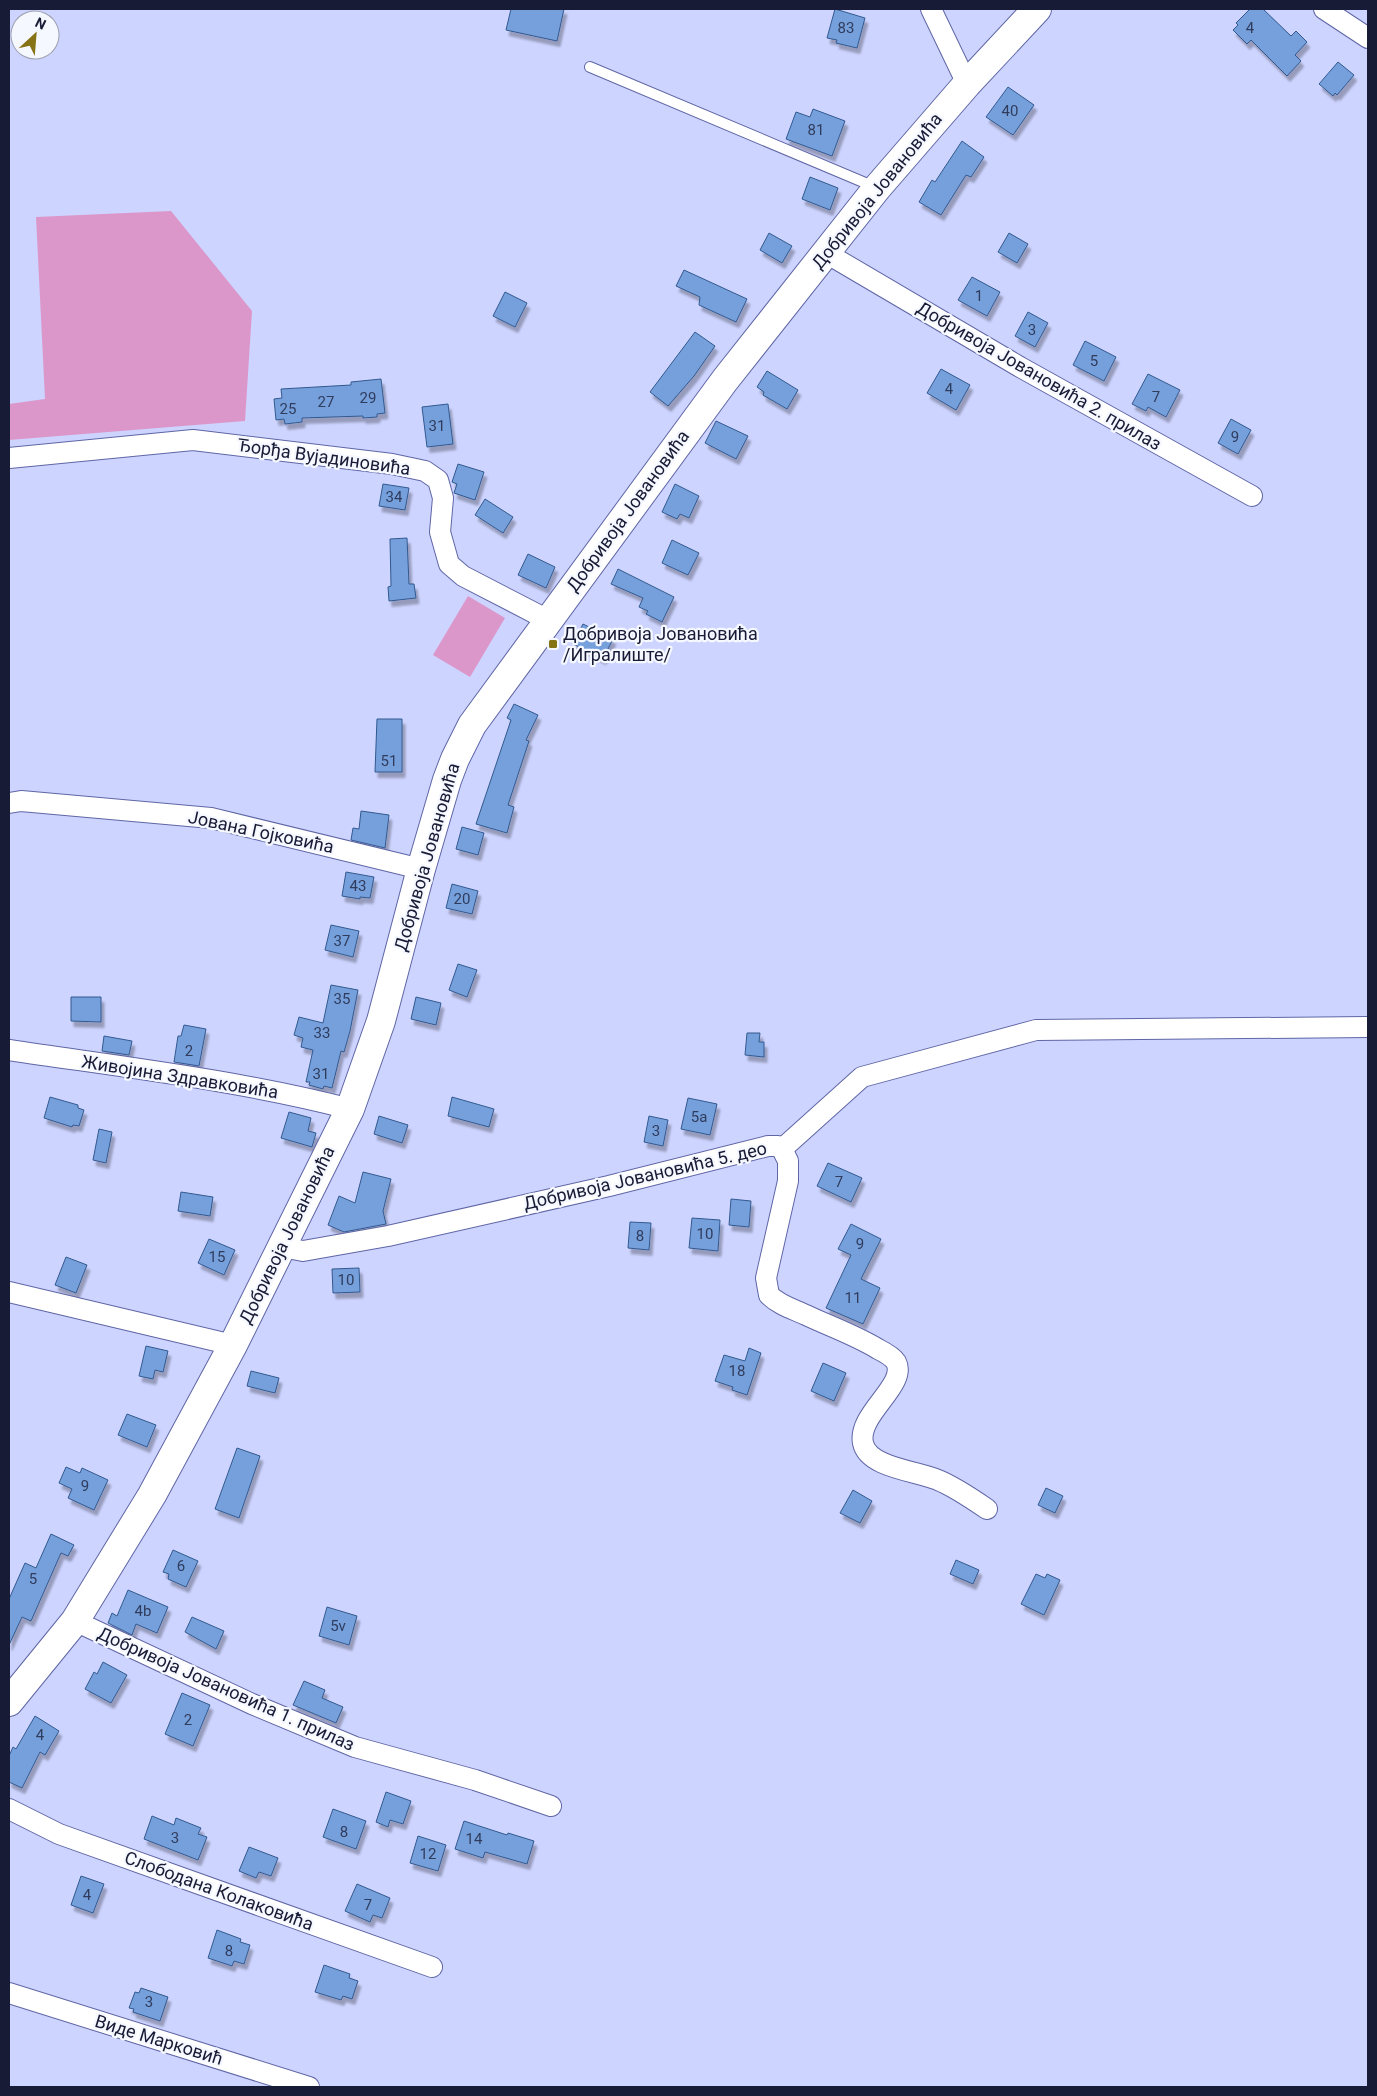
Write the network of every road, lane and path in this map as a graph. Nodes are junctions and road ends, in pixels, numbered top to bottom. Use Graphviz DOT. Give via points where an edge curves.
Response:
graph roads {
  1 [pos="931,9"];
  2 [pos="1038,9"];
  3 [pos="1324,9"];
  4 [pos="1368,38"];
  5 [pos="590,68"];
  6 [pos="967,84"];
  7 [pos="877,188"];
  8 [pos="826,253"];
  9 [pos="9,458"];
  10 [pos="1252,496"];
  11 [pos="548,620"];
  12 [pos="9,803"];
  13 [pos="421,869"];
  14 [pos="1368,1027"];
  15 [pos="9,1050"];
  16 [pos="350,1109"];
  17 [pos="782,1149"];
  18 [pos="282,1248"];
  19 [pos="9,1292"];
  20 [pos="232,1345"];
  21 [pos="987,1509"];
  22 [pos="75,1621"];
  23 [pos="9,1702"];
  24 [pos="551,1806"];
  25 [pos="9,1809"];
  26 [pos="432,1967"];
  27 [pos="9,1993"];
  28 [pos="309,2087"];
  1 -- 6 [label="street"];
  2 -- 6 [label="street, Добривоја Јовановића"];
  3 -- 4 [label="street"];
  5 -- 7 [label="lane"];
  6 -- 7 [label="street, Добривоја Јовановића"];
  7 -- 8 [label="street, Добривоја Јовановића"];
  8 -- 10 [label="street, Добривоја Јовановића 2. прилаз" via="1029,372"];
  8 -- 11 [label="street, Добривоја Јовановића" via="725,380"];
  9 -- 11 [label="street, Ђорђа Вујадиновића" via="193,440 392,464 425,471 438,480 442,498 440,532 449,564 463,576"];
  11 -- 13 [label="street, Добривоја Јовановића" via="463,740 447,780"];
  12 -- 13 [label="street, Јована Гојковића" via="21,800 211,818"];
  13 -- 16 [label="street, Добривоја Јовановића" via="381,1021"];
  14 -- 17 [label="street" via="1036,1030 862,1077"];
  15 -- 16 [label="street, Живојина Здравковића" via="247,1086"];
  16 -- 18 [label="street, Добривоја Јовановића"];
  17 -- 18 [label="street, Добривоја Јовановића 5. део" via="768,1146 388,1236 303,1251"];
  17 -- 21 [label="street, Добривоја Јовановића 5. део" via="789,1173 766,1278 769,1295 783,1305 870,1344 896,1362 896,1379 869,1417 863,1432 863,1443 875,1460 937,1480"];
  18 -- 20 [label="street, Добривоја Јовановића"];
  19 -- 20 [label="street"];
  20 -- 22 [label="street, Добривоја Јовановића" via="152,1495"];
  22 -- 23 [label="street, Добривоја Јовановића"];
  22 -- 24 [label="street, Добривоја Јовановића 1. прилаз" via="252,1704 356,1747 475,1780"];
  25 -- 26 [label="street, Слободана Колаковића" via="59,1834"];
  27 -- 28 [label="street, Виде Марковић"];
}
